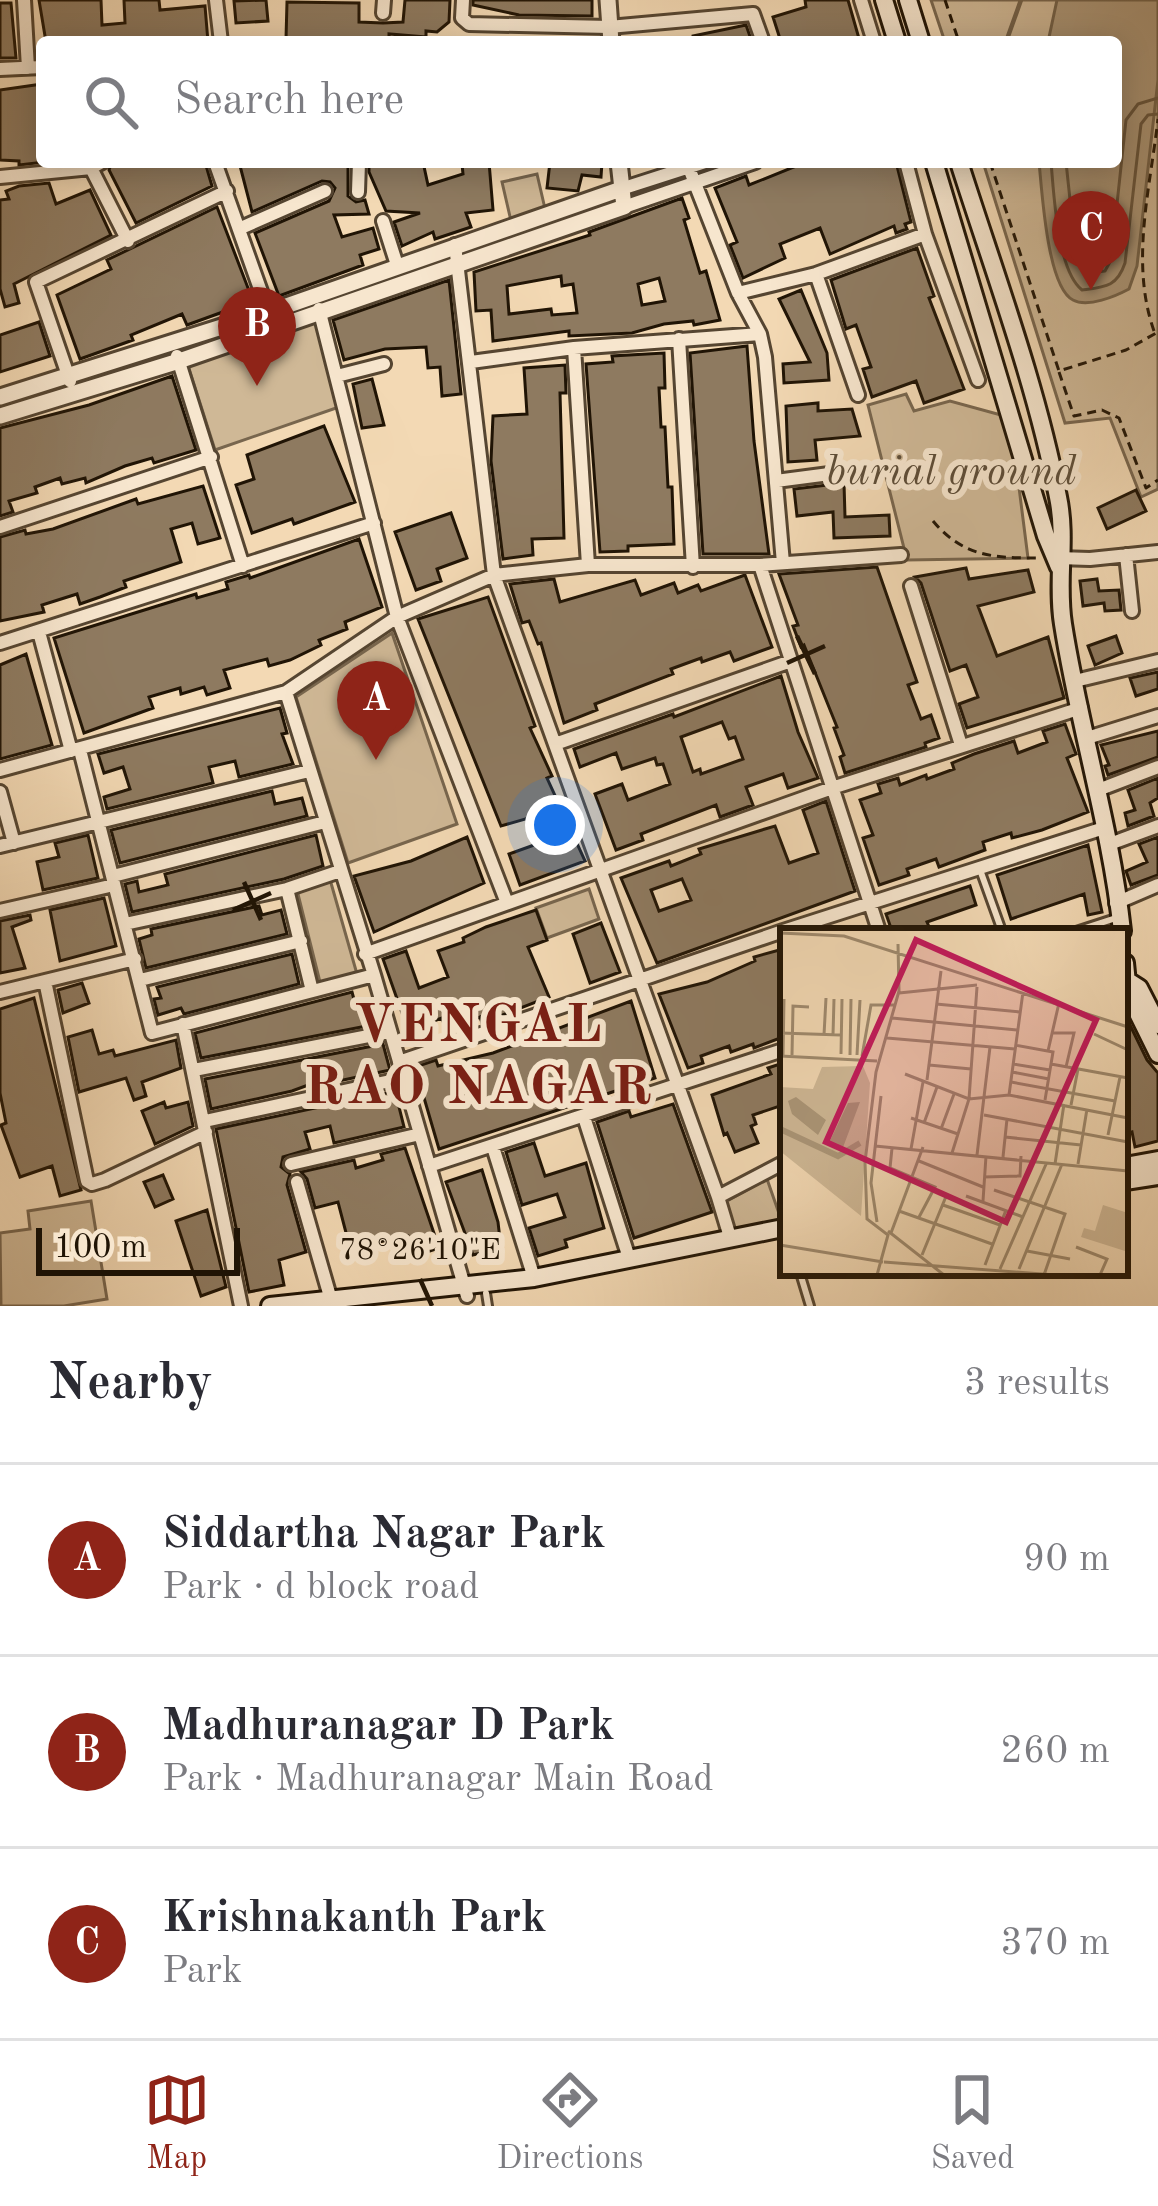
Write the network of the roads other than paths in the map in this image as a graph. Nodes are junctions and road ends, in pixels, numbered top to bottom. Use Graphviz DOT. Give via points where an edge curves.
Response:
graph roads {
  1 [pos="24,0"];
  2 [pos="216,0"];
  3 [pos="463,0"];
  4 [pos="608,0"];
  5 [pos="861,0"];
  6 [pos="884,0"];
  7 [pos="908,0"];
  8 [pos="610,35"];
  9 [pos="219,36"];
  10 [pos="761,36"];
  11 [pos="872,36"];
  12 [pos="895,36"];
  13 [pos="920,36"];
  14 [pos="35,68"];
  15 [pos="0,69"];
  16 [pos="73,168"];
  17 [pos="98,168"];
  18 [pos="217,168"];
  19 [pos="359,168"];
  20 [pos="620,168"];
  21 [pos="688,168"];
  22 [pos="738,168"];
  23 [pos="908,168"];
  24 [pos="936,168"];
  25 [pos="961,168"];
  26 [pos="0,177"];
  27 [pos="694,183"];
  28 [pos="621,189"];
  29 [pos="227,191"];
  30 [pos="325,191"];
  31 [pos="358,191"];
  32 [pos="624,207"];
  33 [pos="383,221"];
  34 [pos="241,228"];
  35 [pos="925,234"];
  36 [pos="128,241"];
  37 [pos="455,245"];
  38 [pos="398,265"];
  39 [pos="458,265"];
  40 [pos="816,274"];
  41 [pos="738,293"];
  42 [pos="315,296"];
  43 [pos="269,312"];
  44 [pos="320,314"];
  45 [pos="272,330"];
  46 [pos="760,334"];
  47 [pos="679,339"];
  48 [pos="172,344"];
  49 [pos="574,348"];
  50 [pos="179,362"];
  51 [pos="470,362"];
  52 [pos="384,364"];
  53 [pos="338,376"];
  54 [pos="978,380"];
  55 [pos="71,385"];
  56 [pos="857,395"];
  57 [pos="0,397"];
  58 [pos="0,416"];
  59 [pos="211,457"];
  60 [pos="837,473"];
  61 [pos="776,481"];
  62 [pos="374,524"];
  63 [pos="0,527"];
  64 [pos="1158,552"];
  65 [pos="901,555"];
  66 [pos="1126,556"];
  67 [pos="1058,561"];
  68 [pos="783,563"];
  69 [pos="760,565"];
  70 [pos="242,566"];
  71 [pos="588,566"];
  72 [pos="693,567"];
  73 [pos="494,575"];
  74 [pos="911,586"];
  75 [pos="1132,611"];
  76 [pos="397,617"];
  77 [pos="39,632"];
  78 [pos="0,643"];
  79 [pos="791,662"];
  80 [pos="1158,662"];
  81 [pos="1075,681"];
  82 [pos="286,692"];
  83 [pos="1081,708"];
  84 [pos="1158,716"];
  85 [pos="1087,738"];
  86 [pos="558,743"];
  87 [pos="961,745"];
  88 [pos="76,751"];
  89 [pos="1158,767"];
  90 [pos="0,770"];
  91 [pos="309,771"];
  92 [pos="835,787"];
  93 [pos="1098,790"];
  94 [pos="0,792"];
  95 [pos="325,822"];
  96 [pos="100,823"];
  97 [pos="1158,826"];
  98 [pos="1106,837"];
  99 [pos="7,844"];
  100 [pos="979,867"];
  101 [pos="340,871"];
  102 [pos="601,871"];
  103 [pos="114,880"];
  104 [pos="1158,885"];
  105 [pos="287,889"];
  106 [pos="871,901"];
  107 [pos="507,903"];
  108 [pos="0,911"];
  109 [pos="1119,917"];
  110 [pos="125,924"];
  111 [pos="792,928"];
  112 [pos="878,928"];
  113 [pos="1001,928"];
  114 [pos="1085,928"];
  115 [pos="780,932"];
  116 [pos="301,941"];
  117 [pos="365,954"];
  118 [pos="135,959"];
  119 [pos="374,975"];
  120 [pos="1128,977"];
  121 [pos="140,980"];
  122 [pos="45,981"];
  123 [pos="640,981"];
  124 [pos="1128,986"];
  125 [pos="312,991"];
  126 [pos="0,992"];
  127 [pos="183,1024"];
  128 [pos="1158,1025"];
  129 [pos="389,1032"];
  130 [pos="780,1051"];
  131 [pos="1158,1054"];
  132 [pos="399,1062"];
  133 [pos="194,1070"];
  134 [pos="404,1078"];
  135 [pos="679,1086"];
  136 [pos="584,1117"];
  137 [pos="206,1127"];
  138 [pos="420,1133"];
  139 [pos="493,1148"];
  140 [pos="1158,1160"];
  141 [pos="291,1164"];
  142 [pos="780,1165"];
  143 [pos="1128,1165"];
  144 [pos="429,1166"];
  145 [pos="1158,1176"];
  146 [pos="1128,1181"];
  147 [pos="297,1182"];
  148 [pos="718,1197"];
  149 [pos="780,1229"];
  150 [pos="730,1237"];
  151 [pos="780,1239"];
  152 [pos="629,1258"];
  153 [pos="801,1276"];
  154 [pos="534,1278"];
  155 [pos="465,1291"];
  156 [pos="331,1300"];
  157 [pos="487,1300"];
  158 [pos="241,1306"];
  159 [pos="270,1306"];
  160 [pos="376,1306"];
  161 [pos="810,1306"];
  1 -- 14 [label="street"];
  2 -- 9 [label="street"];
  3 -- 8 [label="street" via="469,24"];
  4 -- 8 [label="street"];
  5 -- 11 [label="street"];
  6 -- 12 [label="main road"];
  7 -- 13 [label="main road"];
  8 -- 10 [label="street" via="753,14"];
  14 -- 15 [label="street"];
  16 -- 26 [label="street"];
  17 -- 36 [label="street"];
  18 -- 29 [label="street"];
  19 -- 31 [label="street"];
  20 -- 28 [label="street"];
  21 -- 27 [label="street"];
  21 -- 28 [label="street"];
  22 -- 27 [label="street"];
  23 -- 35 [label="street"];
  24 -- 67 [label="main road"];
  25 -- 67 [label="main road" via="1037,407 1059,500"];
  27 -- 32 [label="street"];
  27 -- 41 [label="street"];
  28 -- 32 [label="street"];
  28 -- 37 [label="street"];
  29 -- 34 [label="street"];
  29 -- 36 [label="street"];
  30 -- 34 [label="street"];
  32 -- 39 [label="street"];
  33 -- 38 [label="street"];
  34 -- 43 [label="street"];
  35 -- 40 [label="street"];
  35 -- 54 [label="street"];
  36 -- 55 [label="street" via="36,282"];
  37 -- 38 [label="street"];
  37 -- 39 [label="street"];
  38 -- 42 [label="street"];
  39 -- 44 [label="street"];
  39 -- 51 [label="street"];
  40 -- 41 [label="street"];
  40 -- 56 [label="street"];
  41 -- 46 [label="street"];
  42 -- 43 [label="street"];
  42 -- 44 [label="street"];
  43 -- 45 [label="street"];
  43 -- 48 [label="street"];
  44 -- 45 [label="street"];
  44 -- 53 [label="street"];
  45 -- 50 [label="street"];
  46 -- 47 [label="street"];
  46 -- 61 [label="street"];
  47 -- 49 [label="street"];
  47 -- 72 [label="street"];
  48 -- 50 [label="street"];
  48 -- 55 [label="street"];
  49 -- 51 [label="street"];
  49 -- 71 [label="street"];
  50 -- 55 [label="street"];
  50 -- 59 [label="street"];
  51 -- 73 [label="street"];
  52 -- 53 [label="street"];
  53 -- 62 [label="street"];
  55 -- 57 [label="street"];
  55 -- 58 [label="street"];
  59 -- 63 [label="street"];
  59 -- 70 [label="street"];
  60 -- 61 [label="street"];
  61 -- 68 [label="street"];
  62 -- 70 [label="street"];
  62 -- 76 [label="street"];
  64 -- 66 [label="street"];
  65 -- 68 [label="street"];
  66 -- 67 [label="street"];
  66 -- 75 [label="street"];
  67 -- 81 [label="main road"];
  68 -- 69 [label="street"];
  69 -- 72 [label="street"];
  69 -- 79 [label="street"];
  70 -- 77 [label="street"];
  71 -- 72 [label="street"];
  71 -- 73 [label="street"];
  73 -- 76 [label="street"];
  73 -- 86 [label="street"];
  74 -- 87 [label="street"];
  76 -- 82 [label="street"];
  76 -- 107 [label="street"];
  77 -- 78 [label="street"];
  77 -- 88 [label="street"];
  79 -- 86 [label="street"];
  79 -- 92 [label="street"];
  80 -- 81 [label="street"];
  81 -- 83 [label="main road"];
  82 -- 88 [label="street"];
  82 -- 91 [label="street"];
  83 -- 85 [label="main road"];
  83 -- 87 [label="street"];
  84 -- 85 [label="street"];
  85 -- 93 [label="main road"];
  86 -- 102 [label="street"];
  87 -- 92 [label="street"];
  88 -- 90 [label="street"];
  88 -- 96 [label="street"];
  89 -- 93 [label="street"];
  91 -- 95 [label="street"];
  91 -- 96 [label="street"];
  92 -- 102 [label="street"];
  92 -- 106 [label="street"];
  93 -- 98 [label="main road"];
  94 -- 99 [label="street"];
  95 -- 101 [label="street"];
  95 -- 103 [label="street"];
  96 -- 99 [label="street"];
  96 -- 103 [label="street"];
  97 -- 98 [label="street"];
  98 -- 100 [label="street"];
  98 -- 109 [label="main road"];
  100 -- 106 [label="street"];
  100 -- 113 [label="lane"];
  101 -- 105 [label="street"];
  101 -- 117 [label="street"];
  102 -- 107 [label="street"];
  102 -- 123 [label="street"];
  103 -- 108 [label="street"];
  103 -- 110 [label="street"];
  104 -- 109 [label="street"];
  105 -- 110 [label="street"];
  105 -- 116 [label="street"];
  106 -- 111 [label="street"];
  106 -- 112 [label="street"];
  107 -- 117 [label="street"];
  109 -- 114 [label="lane"];
  110 -- 118 [label="street"];
  115 -- 123 [label="street"];
  116 -- 121 [label="street"];
  116 -- 125 [label="street"];
  117 -- 119 [label="street"];
  118 -- 121 [label="street"];
  118 -- 122 [label="street"];
  119 -- 125 [label="street"];
  119 -- 129 [label="street"];
  120 -- 128 [label="main road"];
  121 -- 127 [label="street" via="152,1034"];
  122 -- 126 [label="street"];
  122 -- 137 [label="street" via="87,1181 105,1180"];
  123 -- 132 [label="street"];
  123 -- 135 [label="street"];
  124 -- 131 [label="main road"];
  125 -- 127 [label="street"];
  127 -- 133 [label="street"];
  129 -- 132 [label="street"];
  129 -- 133 [label="street"];
  130 -- 135 [label="street"];
  132 -- 134 [label="street"];
  133 -- 137 [label="street"];
  134 -- 137 [label="street"];
  134 -- 138 [label="street"];
  135 -- 136 [label="street"];
  135 -- 148 [label="street"];
  136 -- 139 [label="street"];
  136 -- 152 [label="street"];
  137 -- 158 [label="street"];
  138 -- 141 [label="street"];
  138 -- 144 [label="street"];
  139 -- 144 [label="street"];
  139 -- 154 [label="street"];
  140 -- 143 [label="main road"];
  142 -- 148 [label="street"];
  144 -- 155 [label="street"];
  145 -- 146 [label="main road"];
  147 -- 156 [label="street"];
  148 -- 150 [label="street"];
  149 -- 150 [label="main road"];
  150 -- 152 [label="main road"];
  151 -- 157 [label="main road"];
  152 -- 154 [label="main road"];
  153 -- 161 [label="lane"];
  154 -- 155 [label="main road"];
  155 -- 156 [label="main road"];
  155 -- 157 [label="main road"];
  155 -- 160 [label="main road"];
  156 -- 159 [label="main road"];
}
